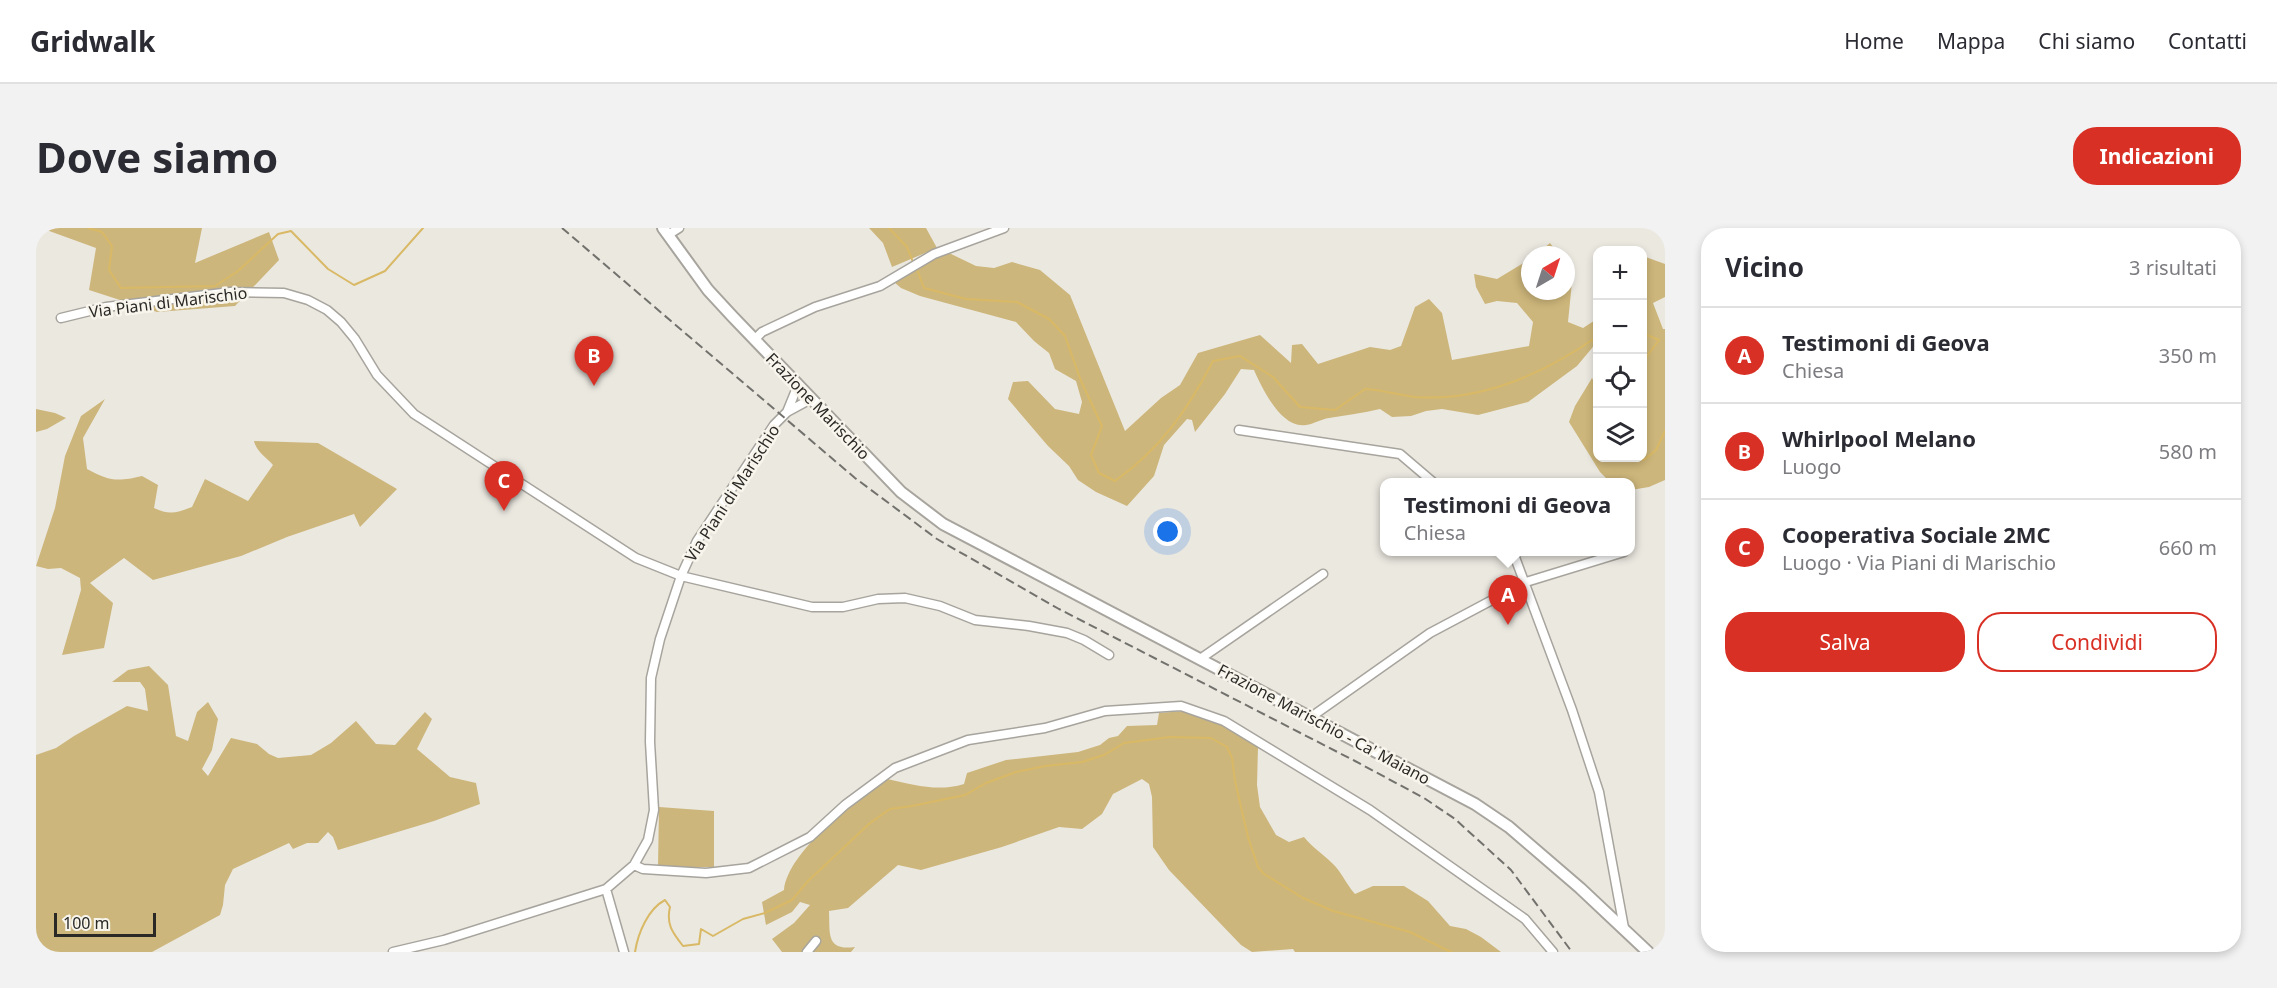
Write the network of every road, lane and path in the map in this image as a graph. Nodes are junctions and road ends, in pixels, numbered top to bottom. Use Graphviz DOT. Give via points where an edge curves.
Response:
graph roads {
  1 [pos="679,228"];
  2 [pos="1004,228"];
  3 [pos="666,231"];
  4 [pos="61,318"];
  5 [pos="754,340"];
  6 [pos="798,385"];
  7 [pos="811,399"];
  8 [pos="787,412"];
  9 [pos="1239,430"];
  10 [pos="1428,478"];
  11 [pos="1001,554"];
  12 [pos="1515,556"];
  13 [pos="1611,556"];
  14 [pos="1323,574"];
  15 [pos="681,576"];
  16 [pos="1526,582"];
  17 [pos="1109,655"];
  18 [pos="1200,659"];
  19 [pos="1311,717"];
  20 [pos="634,865"];
  21 [pos="606,889"];
  22 [pos="1624,928"];
  23 [pos="1634,937"];
  24 [pos="816,941"];
  25 [pos="393,952"];
  26 [pos="624,952"];
  27 [pos="807,952"];
  28 [pos="1553,952"];
  29 [pos="1635,952"];
  30 [pos="1648,952"];
  1 -- 3 [label="street"];
  2 -- 5 [label="street" via="927,258 880,286 815,307 762,332"];
  3 -- 5 [label="main road, Frazione Marischio" via="708,290"];
  4 -- 15 [label="street, Via Piani di Marischio" via="106,307 231,292 284,293 308,300 341,322 377,375 414,414 636,558"];
  5 -- 6 [label="main road, Frazione Marischio"];
  6 -- 7 [label="main road, Frazione Marischio"];
  6 -- 8 [label="street"];
  7 -- 8 [label="street"];
  7 -- 11 [label="main road, Frazione Marischio" via="922,510"];
  8 -- 15 [label="street, Via Piani di Marischio" via="774,425 697,541"];
  9 -- 10 [label="street" via="1400,454"];
  11 -- 18 [label="main road, Frazione Marischio - Ca' Maiano"];
  12 -- 16 [label="street"];
  13 -- 16 [label="street"];
  14 -- 18 [label="street"];
  15 -- 17 [label="street, Via Piani di Marischio" via="812,607 905,598 975,620 1067,633"];
  15 -- 20 [label="street, Via Piani di Marischio" via="651,678 654,810 648,840"];
  16 -- 19 [label="street" via="1430,633"];
  16 -- 22 [label="street" via="1599,792"];
  18 -- 19 [label="main road, Frazione Marischio - Ca' Maiano"];
  19 -- 22 [label="main road, Frazione Marischio - Ca' Maiano" via="1475,804 1516,834"];
  20 -- 21 [label="street, Via Piani di Marischio"];
  20 -- 28 [label="street" via="706,873 749,868 810,837 895,768 968,740 1045,728 1105,711 1181,706 1224,721 1370,810 1525,919"];
  21 -- 25 [label="street, Via Piani di Marischio"];
  21 -- 26 [label="street"];
  22 -- 23 [label="main road"];
  23 -- 29 [label="street"];
  23 -- 30 [label="main road"];
  24 -- 27 [label="street"];
}
